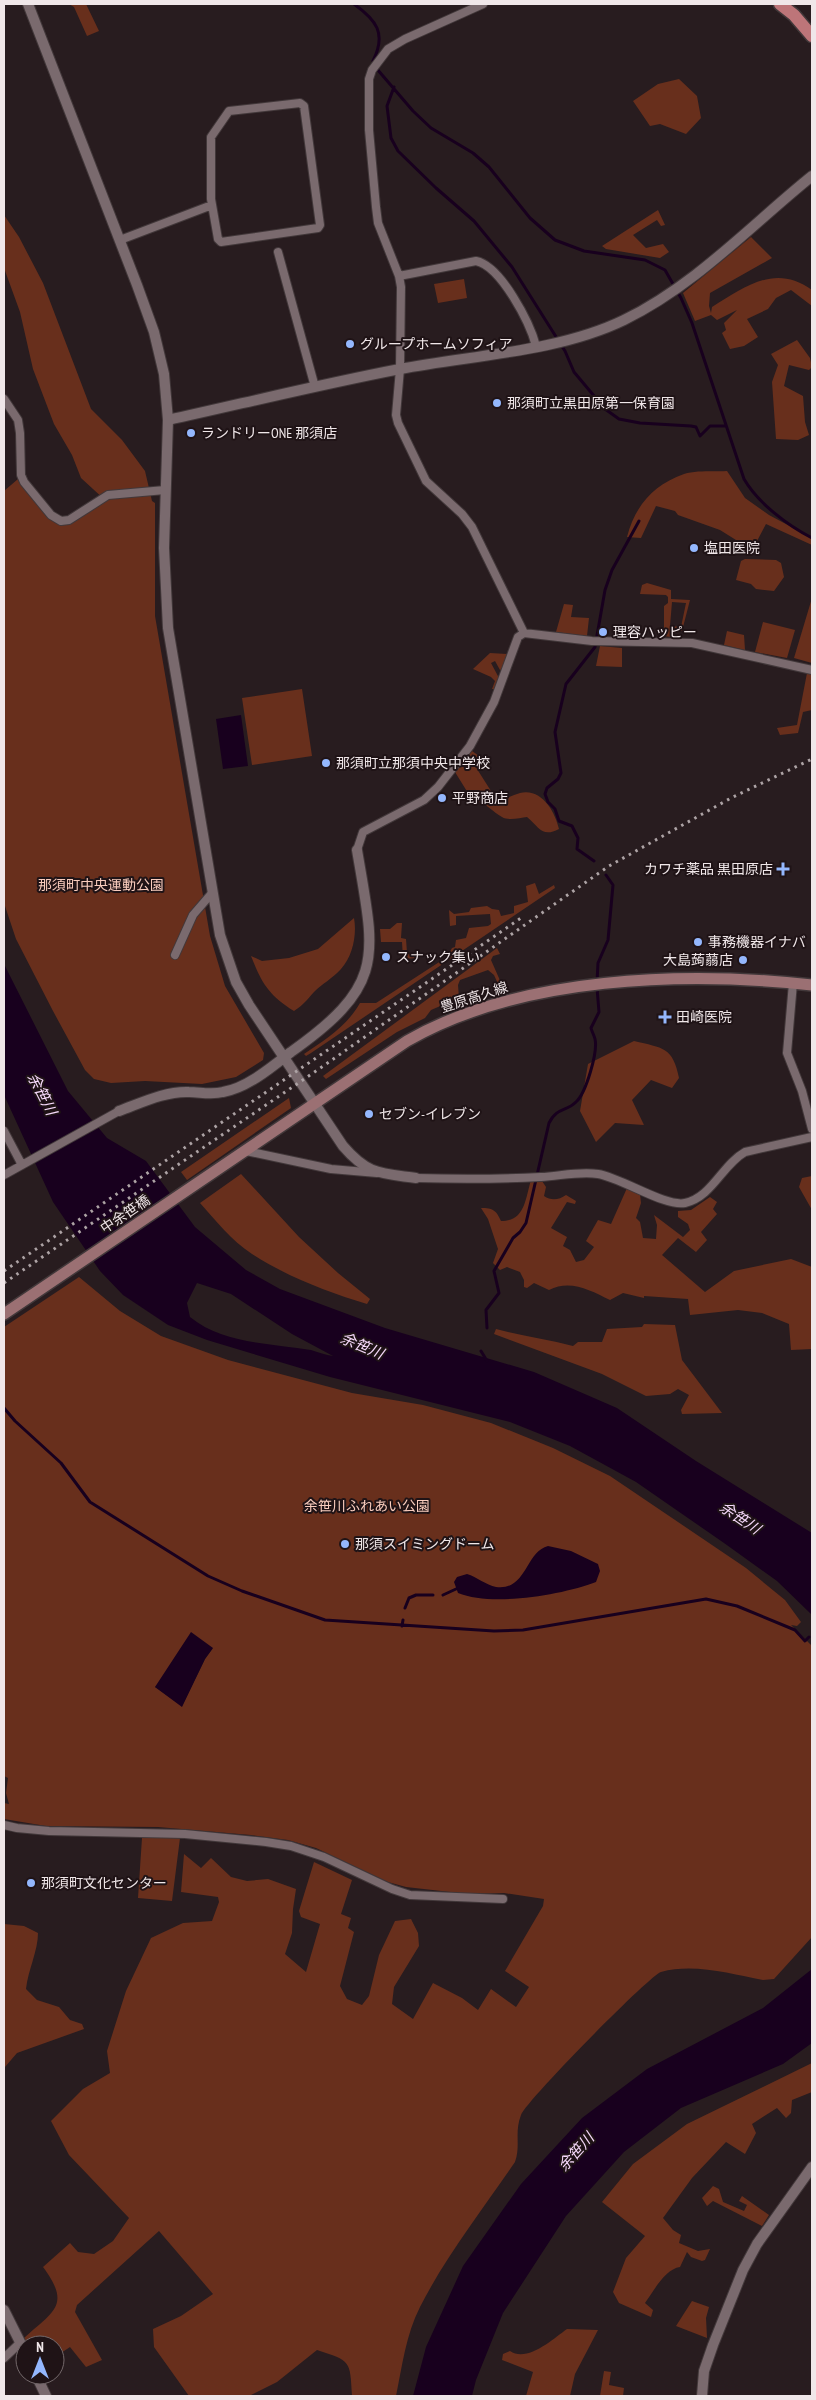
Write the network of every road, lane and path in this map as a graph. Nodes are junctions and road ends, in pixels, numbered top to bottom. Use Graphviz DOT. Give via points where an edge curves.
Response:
graph roads {
  1 [pos="28,4"];
  2 [pos="482,4"];
  3 [pos="783,5"];
  4 [pos="812,36"];
  5 [pos="812,176"];
  6 [pos="212,205"];
  7 [pos="120,240"];
  8 [pos="278,252"];
  9 [pos="399,276"];
  10 [pos="536,346"];
  11 [pos="400,369"];
  12 [pos="315,388"];
  13 [pos="4,399"];
  14 [pos="168,420"];
  15 [pos="166,490"];
  16 [pos="524,633"];
  17 [pos="812,670"];
  18 [pos="357,850"];
  19 [pos="212,893"];
  20 [pos="175,955"];
  21 [pos="793,983"];
  22 [pos="812,985"];
  23 [pos="284,1058"];
  24 [pos="315,1104"];
  25 [pos="119,1111"];
  26 [pos="812,1129"];
  27 [pos="4,1131"];
  28 [pos="812,1137"];
  29 [pos="246,1152"];
  30 [pos="22,1165"];
  31 [pos="379,1173"];
  32 [pos="4,1175"];
  33 [pos="416,1178"];
  34 [pos="193,1188"];
  35 [pos="4,1314"];
  36 [pos="4,1825"];
  37 [pos="503,1899"];
  38 [pos="812,2167"];
  39 [pos="4,2310"];
  40 [pos="16,2335"];
  41 [pos="15,2352"];
  42 [pos="4,2358"];
  43 [pos="702,2396"];
  1 -- 7 [label="street"];
  2 -- 9 [label="street" via="388,49 369,79 369,130 378,223"];
  3 -- 4 [label="main road"];
  5 -- 10 [label="street" via="707,266 666,296 623,321"];
  6 -- 6 [label="street" via="211,137 229,111 300,103 304,106 318,228 221,242"];
  6 -- 7 [label="street"];
  7 -- 14 [label="street" via="154,332 164,374"];
  8 -- 12 [label="street"];
  9 -- 10 [label="street" via="476,261 487,264 520,309"];
  9 -- 11 [label="street"];
  10 -- 11 [label="street"];
  11 -- 12 [label="street"];
  11 -- 16 [label="street" via="396,415 418,466 426,481 472,527"];
  12 -- 14 [label="street"];
  13 -- 15 [label="street" via="18,420 21,475 50,515 61,521 69,520 108,495"];
  14 -- 15 [label="street"];
  15 -- 19 [label="street" via="164,562 168,628"];
  16 -- 17 [label="street" via="592,641 692,643"];
  16 -- 18 [label="street" via="518,637 494,702 461,759 424,800 363,832"];
  18 -- 23 [label="street" via="371,930 368,964 356,994 338,1016"];
  19 -- 20 [label="street" via="193,915"];
  19 -- 23 [label="street" via="220,935 236,982"];
  21 -- 22 [label="main road, 豊原高久線"];
  21 -- 24 [label="main road, 豊原高久線" via="723,979 600,984 496,1003 425,1031"];
  21 -- 26 [label="street" via="787,1054 802,1091"];
  23 -- 24 [label="street"];
  23 -- 25 [label="street" via="243,1085 223,1092 168,1094"];
  24 -- 29 [label="main road, 豊原高久線"];
  24 -- 31 [label="street" via="354,1159"];
  25 -- 30 [label="street"];
  27 -- 30 [label="street"];
  28 -- 33 [label="street" via="745,1152 705,1192 681,1204 598,1174"];
  29 -- 31 [label="street" via="331,1169"];
  29 -- 34 [label="main road, 豊原高久線"];
  30 -- 32 [label="street"];
  31 -- 33 [label="street"];
  34 -- 35 [label="main road, 中余笹橋"];
  36 -- 37 [label="street" via="49,1831 185,1834 266,1842 324,1857 410,1895"];
  38 -- 43 [label="street" via="761,2237 743,2270 712,2345 704,2371"];
  39 -- 40 [label="street"];
  41 -- 42 [label="street"];
}
